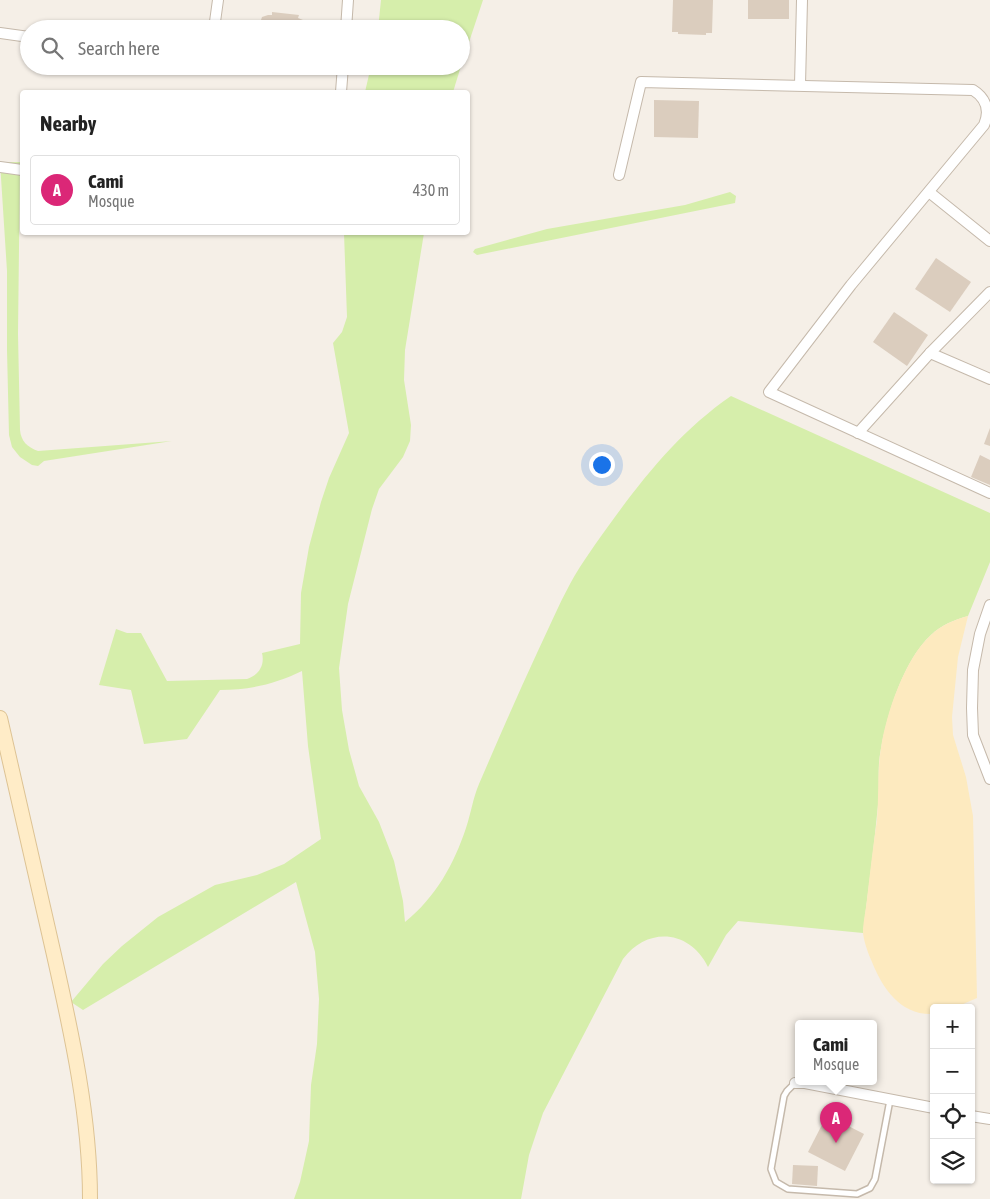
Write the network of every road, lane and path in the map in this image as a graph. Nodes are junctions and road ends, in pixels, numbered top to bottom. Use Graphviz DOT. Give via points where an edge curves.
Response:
graph roads {
  1 [pos="218,0"];
  2 [pos="348,0"];
  3 [pos="802,0"];
  4 [pos="215,20"];
  5 [pos="347,20"];
  6 [pos="0,33"];
  7 [pos="20,36"];
  8 [pos="342,75"];
  9 [pos="800,85"];
  10 [pos="341,90"];
  11 [pos="989,110"];
  12 [pos="0,167"];
  13 [pos="20,170"];
  14 [pos="619,176"];
  15 [pos="929,192"];
  16 [pos="990,241"];
  17 [pos="990,292"];
  18 [pos="930,353"];
  19 [pos="990,379"];
  20 [pos="858,433"];
  21 [pos="990,493"];
  22 [pos="990,605"];
  23 [pos="0,718"];
  24 [pos="990,779"];
  25 [pos="795,1084"];
  26 [pos="815,1085"];
  27 [pos="890,1100"];
  28 [pos="930,1107"];
  29 [pos="975,1117"];
  30 [pos="990,1119"];
  31 [pos="90,1199"];
  1 -- 4 [label="street"];
  2 -- 5 [label="street"];
  3 -- 9 [label="street"];
  6 -- 7 [label="street"];
  8 -- 10 [label="street"];
  9 -- 11 [label="street" via="973,90"];
  9 -- 14 [label="street" via="641,82"];
  11 -- 15 [label="street" via="984,125"];
  12 -- 13 [label="street"];
  15 -- 16 [label="street"];
  15 -- 20 [label="street" via="851,285 769,392"];
  17 -- 18 [label="street"];
  18 -- 19 [label="street"];
  18 -- 20 [label="street"];
  20 -- 21 [label="street"];
  22 -- 24 [label="street" via="973,670 972,717 973,735"];
  23 -- 31 [label="street" via="68,1017 83,1104"];
  25 -- 27 [label="lane" via="786,1090 784,1096 771,1169 776,1182 788,1189 857,1194 870,1188 875,1179"];
  26 -- 27 [label="street"];
  27 -- 28 [label="street"];
  29 -- 30 [label="street"];
}
